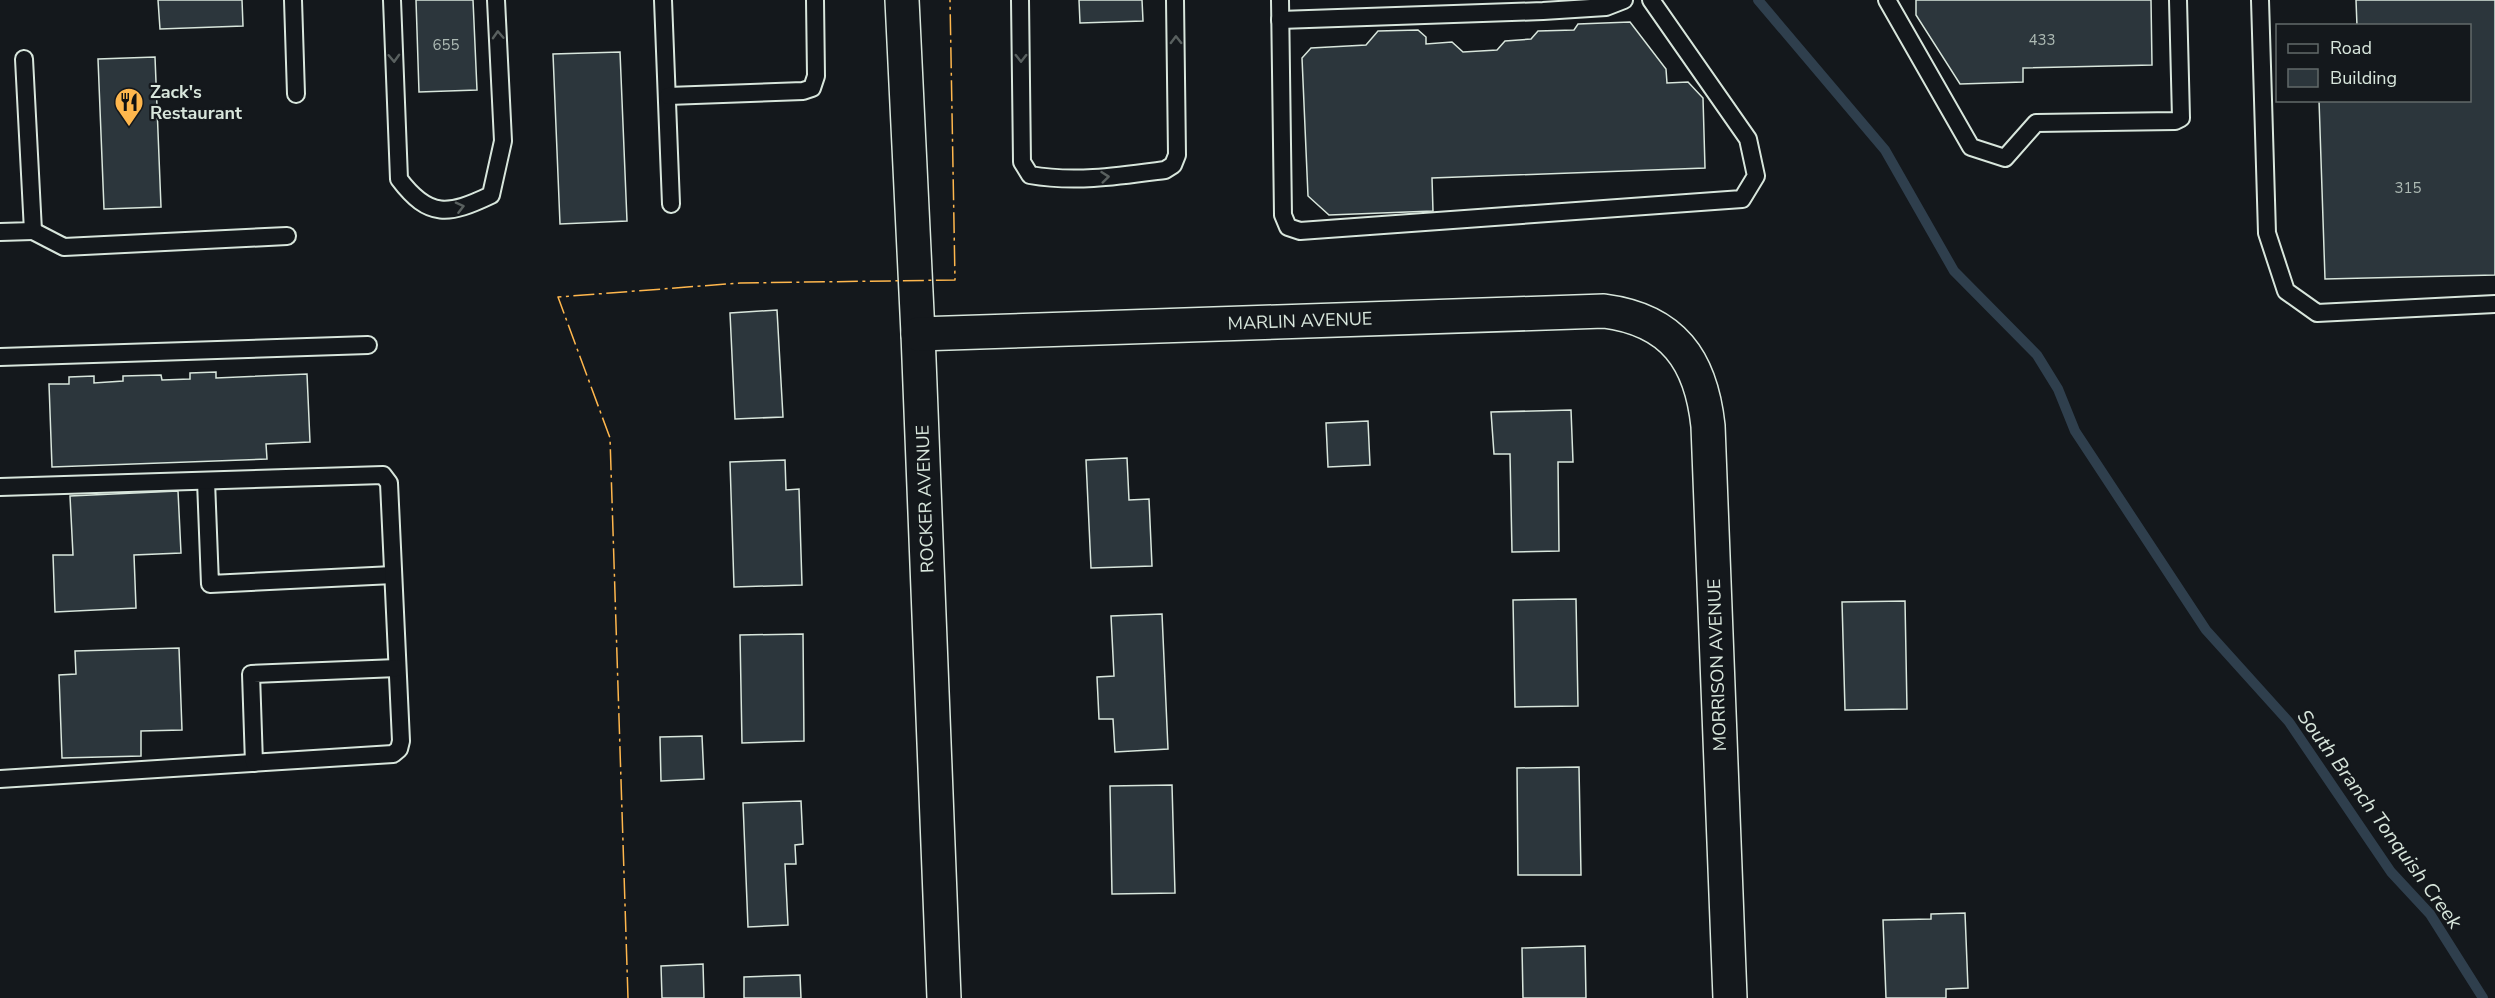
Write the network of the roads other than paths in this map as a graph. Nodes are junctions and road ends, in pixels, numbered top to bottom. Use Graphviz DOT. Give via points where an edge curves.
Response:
graph roads {
  1 [pos="293,0"];
  2 [pos="392,0"];
  3 [pos="496,0"];
  4 [pos="663,0"];
  5 [pos="815,0"];
  6 [pos="902,0"];
  7 [pos="1020,0"];
  8 [pos="1175,0"];
  9 [pos="1280,0"];
  10 [pos="1624,0"];
  11 [pos="1651,0"];
  12 [pos="1887,0"];
  13 [pos="2178,0"];
  14 [pos="2260,0"];
  15 [pos="1280,20"];
  16 [pos="24,59"];
  17 [pos="296,94"];
  18 [pos="668,96"];
  19 [pos="671,204"];
  20 [pos="33,231"];
  21 [pos="0,232"];
  22 [pos="287,236"];
  23 [pos="2495,304"];
  24 [pos="918,334"];
  25 [pos="1675,341"];
  26 [pos="368,345"];
  27 [pos="0,357"];
  28 [pos="206,481"];
  29 [pos="0,488"];
  30 [pos="393,575"];
  31 [pos="397,668"];
  32 [pos="254,763"];
  33 [pos="0,779"];
  34 [pos="944,998"];
  35 [pos="1730,998"];
  1 -- 17 [label="lane"];
  2 -- 3 [label="lane, one-way" via="399,179 413,199 442,212 491,195 500,165 503,141"];
  4 -- 18 [label="lane"];
  5 -- 18 [label="lane" via="816,76 812,88"];
  6 -- 24 [label="street, ROCKER AVENUE"];
  7 -- 8 [label="lane, one-way" via="1022,162 1030,175 1050,179 1101,178 1165,170 1173,165 1177,155"];
  9 -- 15 [label="lane"];
  10 -- 15 [label="lane" via="1605,7 1543,12"];
  11 -- 15 [label="lane" via="1748,139 1756,176 1742,199 1300,231 1288,227 1283,215"];
  12 -- 13 [label="lane" via="1971,147 2005,158 2036,123 2181,118"];
  14 -- 23 [label="lane" via="2267,233 2286,291 2317,314"];
  16 -- 20 [label="lane"];
  18 -- 19 [label="lane"];
  20 -- 21 [label="lane"];
  20 -- 22 [label="lane" via="64,247"];
  24 -- 25 [label="street, MARLIN AVENUE" via="1604,311 1641,319"];
  24 -- 34 [label="street, ROCKER AVENUE"];
  25 -- 35 [label="street, MORRISON AVENUE" via="1700,381 1708,426"];
  26 -- 27 [label="lane"];
  28 -- 29 [label="lane"];
  28 -- 30 [label="lane" via="383,475 389,483"];
  28 -- 30 [label="lane" via="210,584"];
  30 -- 31 [label="lane"];
  31 -- 32 [label="lane" via="400,741 393,754"];
  31 -- 32 [label="lane" via="251,674"];
  32 -- 33 [label="lane"];
}
